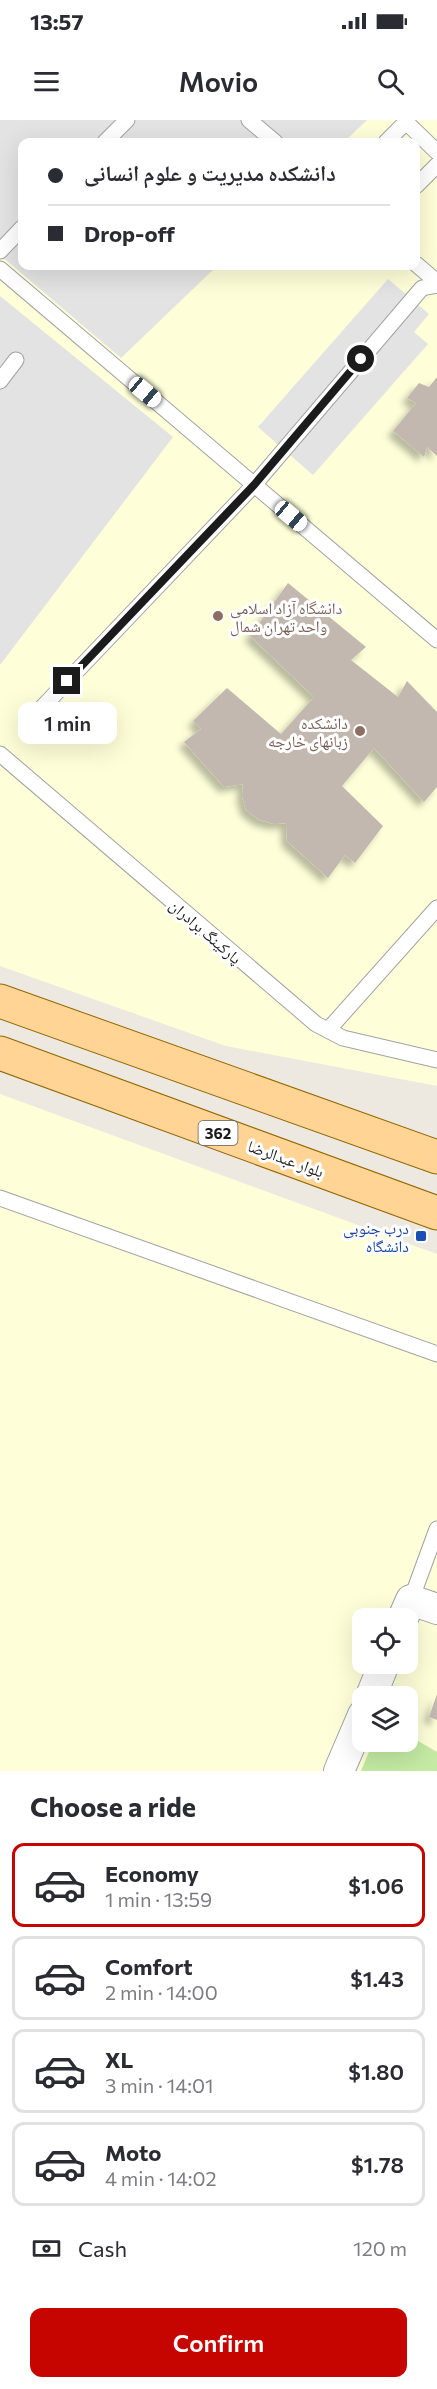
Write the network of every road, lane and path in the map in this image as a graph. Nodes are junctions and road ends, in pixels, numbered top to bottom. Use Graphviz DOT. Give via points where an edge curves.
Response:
graph roads {
  1 [pos="127,120"];
  2 [pos="249,120"];
  3 [pos="109,138"];
  4 [pos="270,138"];
  5 [pos="390,138"];
  6 [pos="437,152"];
  7 [pos="437,165"];
  8 [pos="420,182"];
  9 [pos="18,232"];
  10 [pos="0,251"];
  11 [pos="420,268"];
  12 [pos="0,269"];
  13 [pos="437,284"];
  14 [pos="16,360"];
  15 [pos="0,381"];
  16 [pos="254,485"];
  17 [pos="437,640"];
  18 [pos="36,714"];
  19 [pos="0,754"];
  20 [pos="437,908"];
  21 [pos="0,1001"];
  22 [pos="328,1030"];
  23 [pos="0,1053"];
  24 [pos="437,1060"];
  25 [pos="437,1157"];
  26 [pos="0,1198"];
  27 [pos="437,1213"];
  28 [pos="437,1354"];
  29 [pos="437,1529"];
  30 [pos="417,1608"];
  31 [pos="352,1741"];
  32 [pos="339,1771"];
  1 -- 3 [label="lane"];
  2 -- 4 [label="lane"];
  5 -- 6 [label="lane" via="406,122"];
  7 -- 8 [label="lane"];
  9 -- 10 [label="lane"];
  11 -- 13 [label="lane"];
  12 -- 16 [label="lane"];
  13 -- 16 [label="lane" via="422,288"];
  14 -- 15 [label="lane"];
  16 -- 17 [label="lane"];
  16 -- 18 [label="lane"];
  19 -- 22 [label="lane, پارکینگ برادران" via="294,1006"];
  20 -- 22 [label="lane"];
  21 -- 25 [label="main road"];
  22 -- 24 [label="lane, پارکینگ برادران" via="343,1038"];
  23 -- 27 [label="main road, بلوار عبدالرضا / 362"];
  26 -- 28 [label="lane"];
  29 -- 30 [label="lane"];
  31 -- 32 [label="street"];
}
